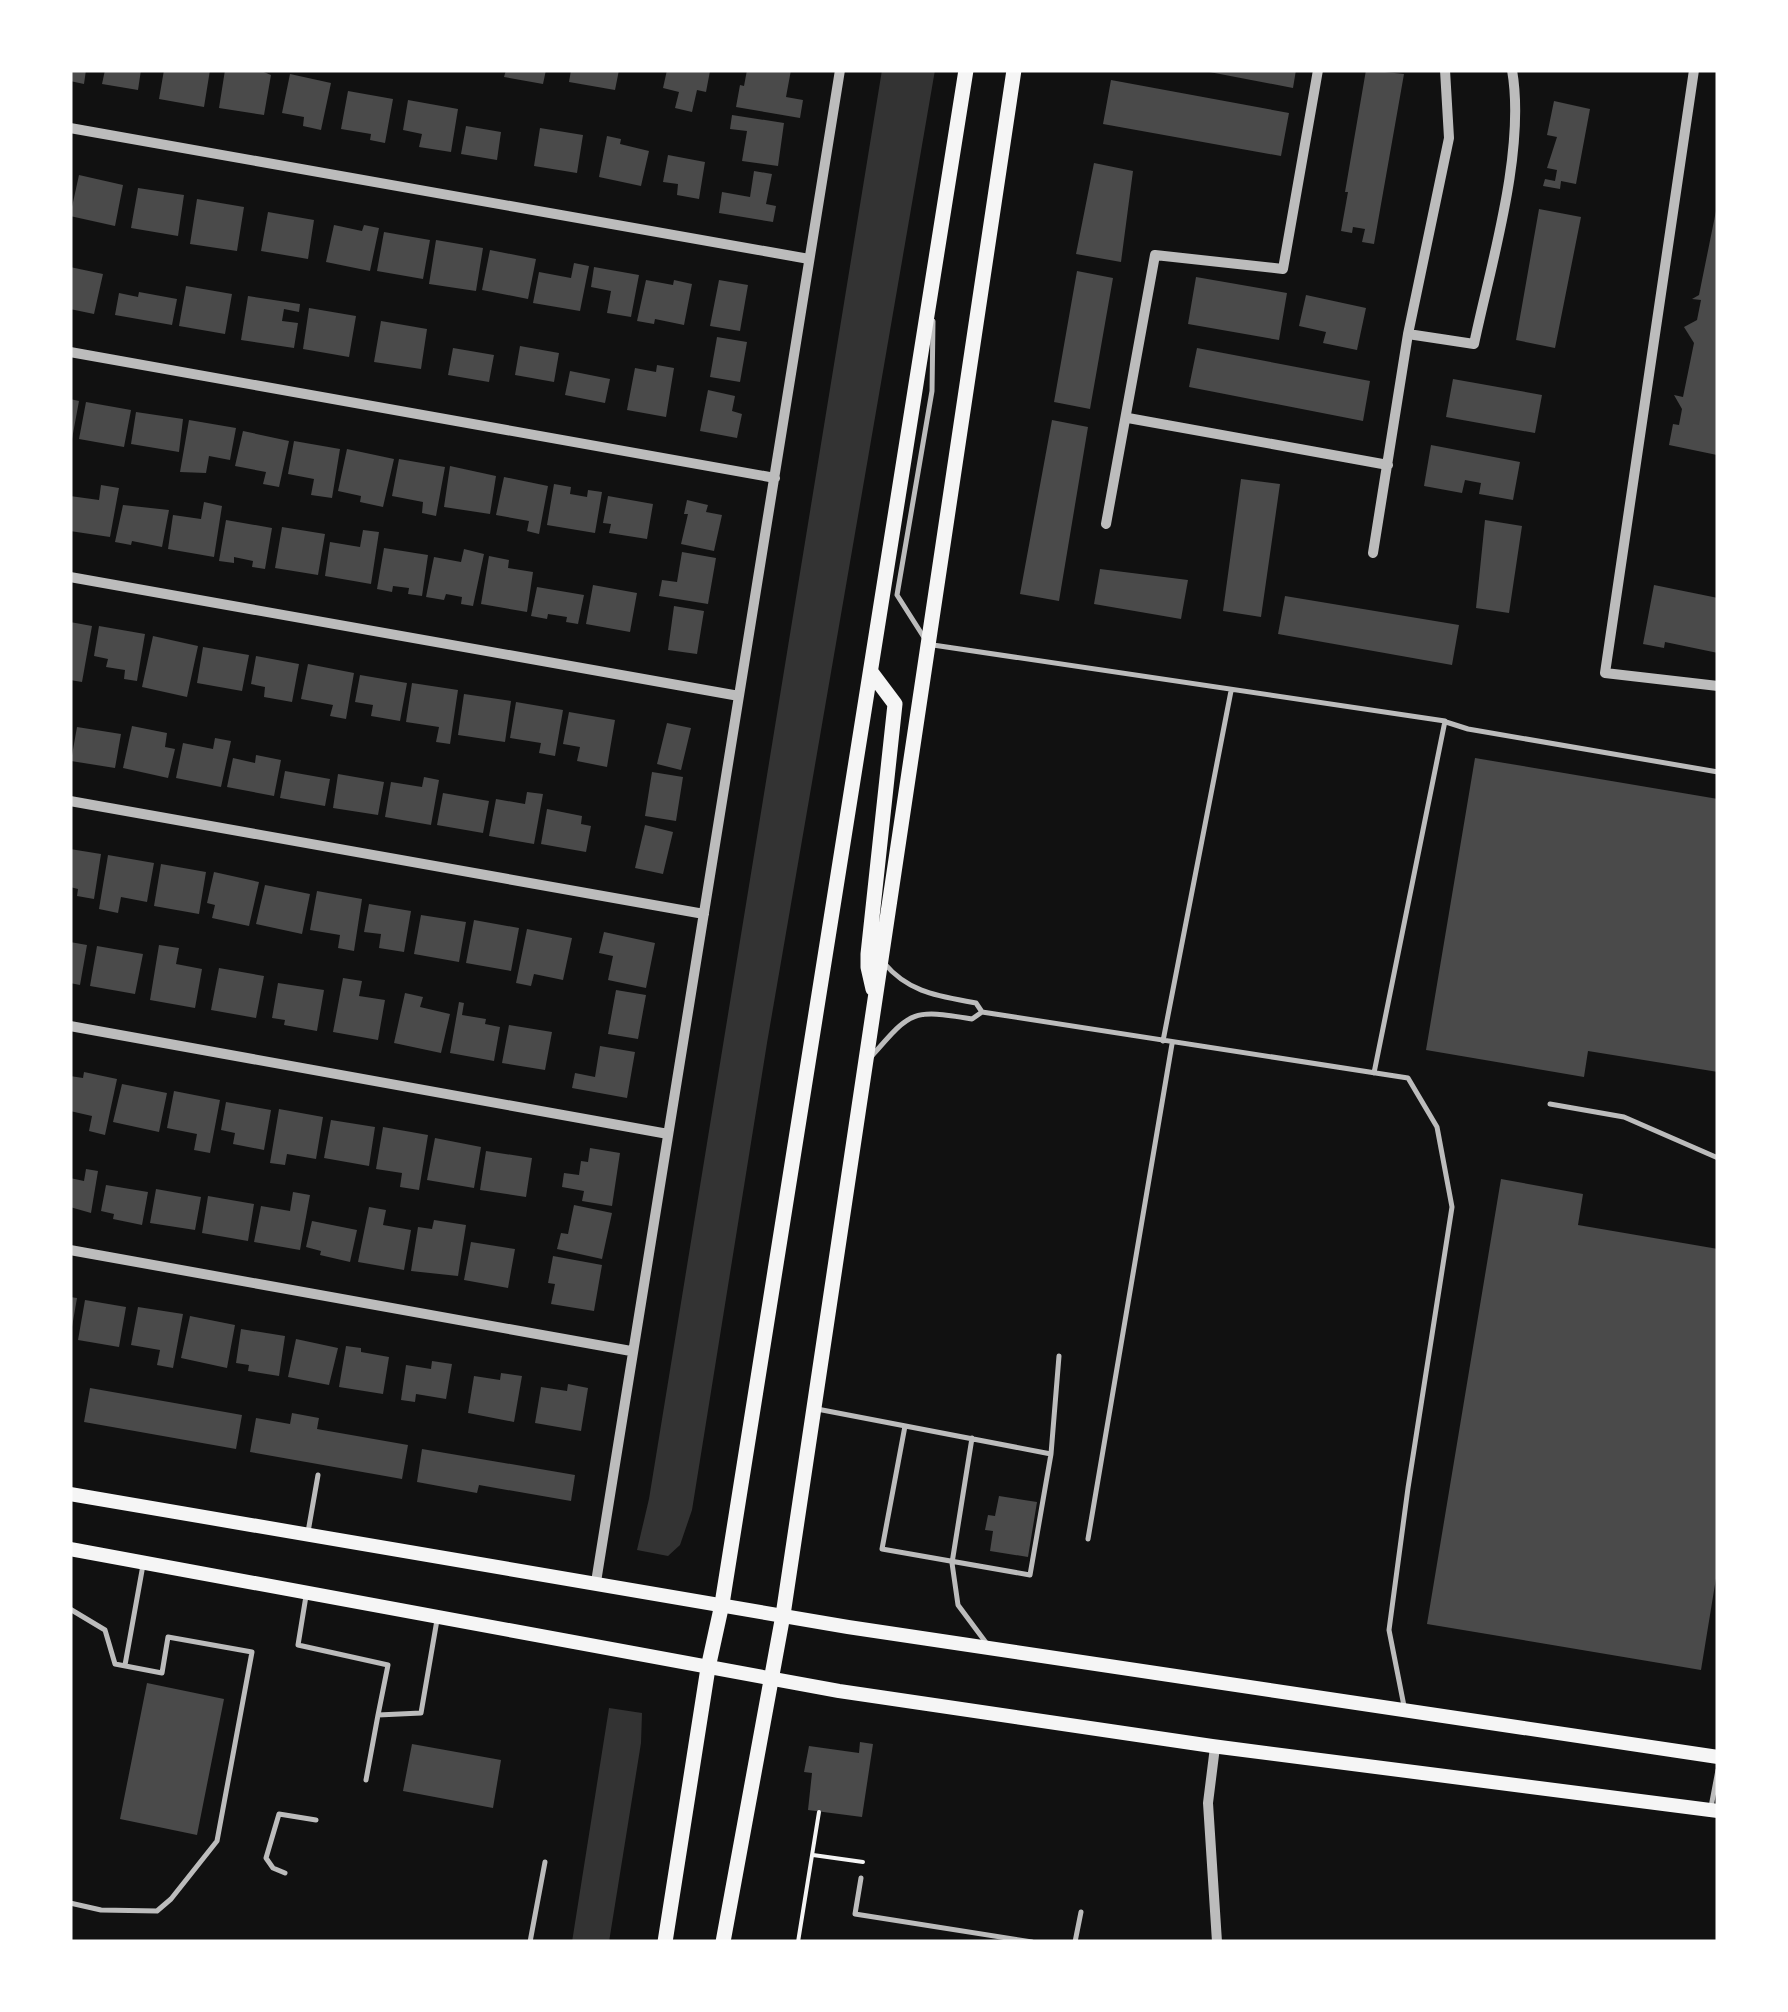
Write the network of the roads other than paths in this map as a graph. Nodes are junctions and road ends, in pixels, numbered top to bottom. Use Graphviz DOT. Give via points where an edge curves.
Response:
graph roads {
  1 [pos="840,70"];
  2 [pos="966,70"];
  3 [pos="1014,70"];
  4 [pos="1318,70"];
  5 [pos="1445,70"];
  6 [pos="1512,70"];
  7 [pos="1694,70"];
  8 [pos="70,128"];
  9 [pos="809,259"];
  10 [pos="933,278"];
  11 [pos="1408,334"];
  12 [pos="70,352"];
  13 [pos="1128,418"];
  14 [pos="1388,464"];
  15 [pos="776,478"];
  16 [pos="1106,524"];
  17 [pos="1373,553"];
  18 [pos="70,577"];
  19 [pos="928,645"];
  20 [pos="870,672"];
  21 [pos="1718,686"];
  22 [pos="1232,690"];
  23 [pos="739,696"];
  24 [pos="1445,721"];
  25 [pos="1718,772"];
  26 [pos="70,801"];
  27 [pos="704,914"];
  28 [pos="882,960"];
  29 [pos="876,998"];
  30 [pos="982,1012"];
  31 [pos="70,1026"];
  32 [pos="1163,1041"];
  33 [pos="1172,1043"];
  34 [pos="866,1062"];
  35 [pos="1374,1073"];
  36 [pos="1550,1104"];
  37 [pos="668,1134"];
  38 [pos="1718,1158"];
  39 [pos="70,1250"];
  40 [pos="631,1352"];
  41 [pos="1059,1356"];
  42 [pos="814,1408"];
  43 [pos="905,1426"];
  44 [pos="972,1438"];
  45 [pos="1051,1454"];
  46 [pos="318,1476"];
  47 [pos="70,1494"];
  48 [pos="308,1534"];
  49 [pos="1088,1539"];
  50 [pos="70,1549"];
  51 [pos="144,1563"];
  52 [pos="952,1563"];
  53 [pos="596,1582"];
  54 [pos="307,1593"];
  55 [pos="722,1604"];
  56 [pos="70,1609"];
  57 [pos="783,1615"];
  58 [pos="438,1616"];
  59 [pos="990,1648"];
  60 [pos="126,1666"];
  61 [pos="708,1668"];
  62 [pos="769,1679"];
  63 [pos="1404,1710"];
  64 [pos="378,1715"];
  65 [pos="1215,1746"];
  66 [pos="1718,1757"];
  67 [pos="1718,1770"];
  68 [pos="366,1780"];
  69 [pos="1714,1811"];
  70 [pos="316,1820"];
  71 [pos="545,1862"];
  72 [pos="285,1873"];
  73 [pos="861,1878"];
  74 [pos="70,1903"];
  75 [pos="1081,1912"];
  76 [pos="530,1942"];
  77 [pos="665,1942"];
  78 [pos="722,1942"];
  79 [pos="1032,1942"];
  80 [pos="1075,1942"];
  81 [pos="1218,1942"];
  1 -- 9 [label="street"];
  2 -- 10 [label="main road"];
  3 -- 19 [label="main road"];
  4 -- 13 [label="street" via="1283,269 1155,255"];
  5 -- 11 [label="street" via="1449,138"];
  6 -- 11 [label="street" via="1518,104 1474,344"];
  7 -- 21 [label="street" via="1605,673"];
  8 -- 9 [label="street"];
  9 -- 15 [label="street"];
  10 -- 19 [label="lane" via="932,391 897,595"];
  10 -- 20 [label="main road"];
  11 -- 14 [label="street"];
  12 -- 15 [label="street"];
  13 -- 14 [label="street"];
  13 -- 16 [label="street"];
  14 -- 17 [label="street"];
  15 -- 23 [label="street"];
  18 -- 23 [label="street"];
  19 -- 22 [label="lane"];
  19 -- 28 [label="main road"];
  20 -- 29 [label="main road" via="895,704 868,967"];
  20 -- 55 [label="main road"];
  22 -- 24 [label="lane"];
  22 -- 32 [label="lane"];
  23 -- 27 [label="street"];
  24 -- 25 [label="lane"];
  24 -- 35 [label="lane"];
  26 -- 27 [label="street"];
  27 -- 37 [label="street"];
  28 -- 29 [label="main road"];
  28 -- 30 [label="lane" via="906,985 976,1003"];
  29 -- 34 [label="main road"];
  30 -- 32 [label="lane"];
  30 -- 34 [label="lane" via="972,1019 917,1014"];
  31 -- 37 [label="street"];
  32 -- 33 [label="lane"];
  33 -- 35 [label="lane"];
  33 -- 49 [label="lane"];
  34 -- 42 [label="main road"];
  35 -- 63 [label="lane" via="1408,1078 1437,1128 1452,1207 1389,1630"];
  36 -- 38 [label="lane" via="1624,1117"];
  37 -- 40 [label="street"];
  39 -- 40 [label="street"];
  40 -- 53 [label="street"];
  41 -- 45 [label="lane"];
  42 -- 43 [label="lane"];
  42 -- 57 [label="main road"];
  43 -- 44 [label="lane"];
  43 -- 52 [label="lane" via="882,1549"];
  44 -- 45 [label="lane"];
  44 -- 52 [label="lane"];
  45 -- 52 [label="lane" via="1030,1575"];
  46 -- 48 [label="lane"];
  47 -- 48 [label="main road"];
  48 -- 53 [label="main road"];
  50 -- 51 [label="main road"];
  51 -- 54 [label="main road"];
  51 -- 60 [label="lane"];
  52 -- 59 [label="lane" via="958,1605"];
  53 -- 55 [label="main road"];
  54 -- 58 [label="main road"];
  54 -- 64 [label="lane" via="298,1645 388,1664"];
  55 -- 57 [label="main road"];
  55 -- 61 [label="main road"];
  56 -- 60 [label="lane" via="106,1630 114,1664"];
  57 -- 59 [label="main road"];
  57 -- 62 [label="main road"];
  58 -- 61 [label="main road"];
  58 -- 64 [label="lane" via="421,1713"];
  59 -- 63 [label="main road"];
  60 -- 74 [label="lane" via="162,1673 168,1637 252,1652 216,1842 157,1911"];
  61 -- 62 [label="main road"];
  61 -- 77 [label="main road"];
  62 -- 65 [label="main road"];
  62 -- 78 [label="main road"];
  63 -- 66 [label="main road"];
  64 -- 68 [label="lane"];
  65 -- 69 [label="main road"];
  65 -- 81 [label="street" via="1208,1803"];
  67 -- 69 [label="lane"];
  70 -- 72 [label="lane" via="279,1814 266,1858"];
  71 -- 76 [label="lane"];
  73 -- 79 [label="lane" via="855,1914"];
  75 -- 80 [label="lane"];
}
